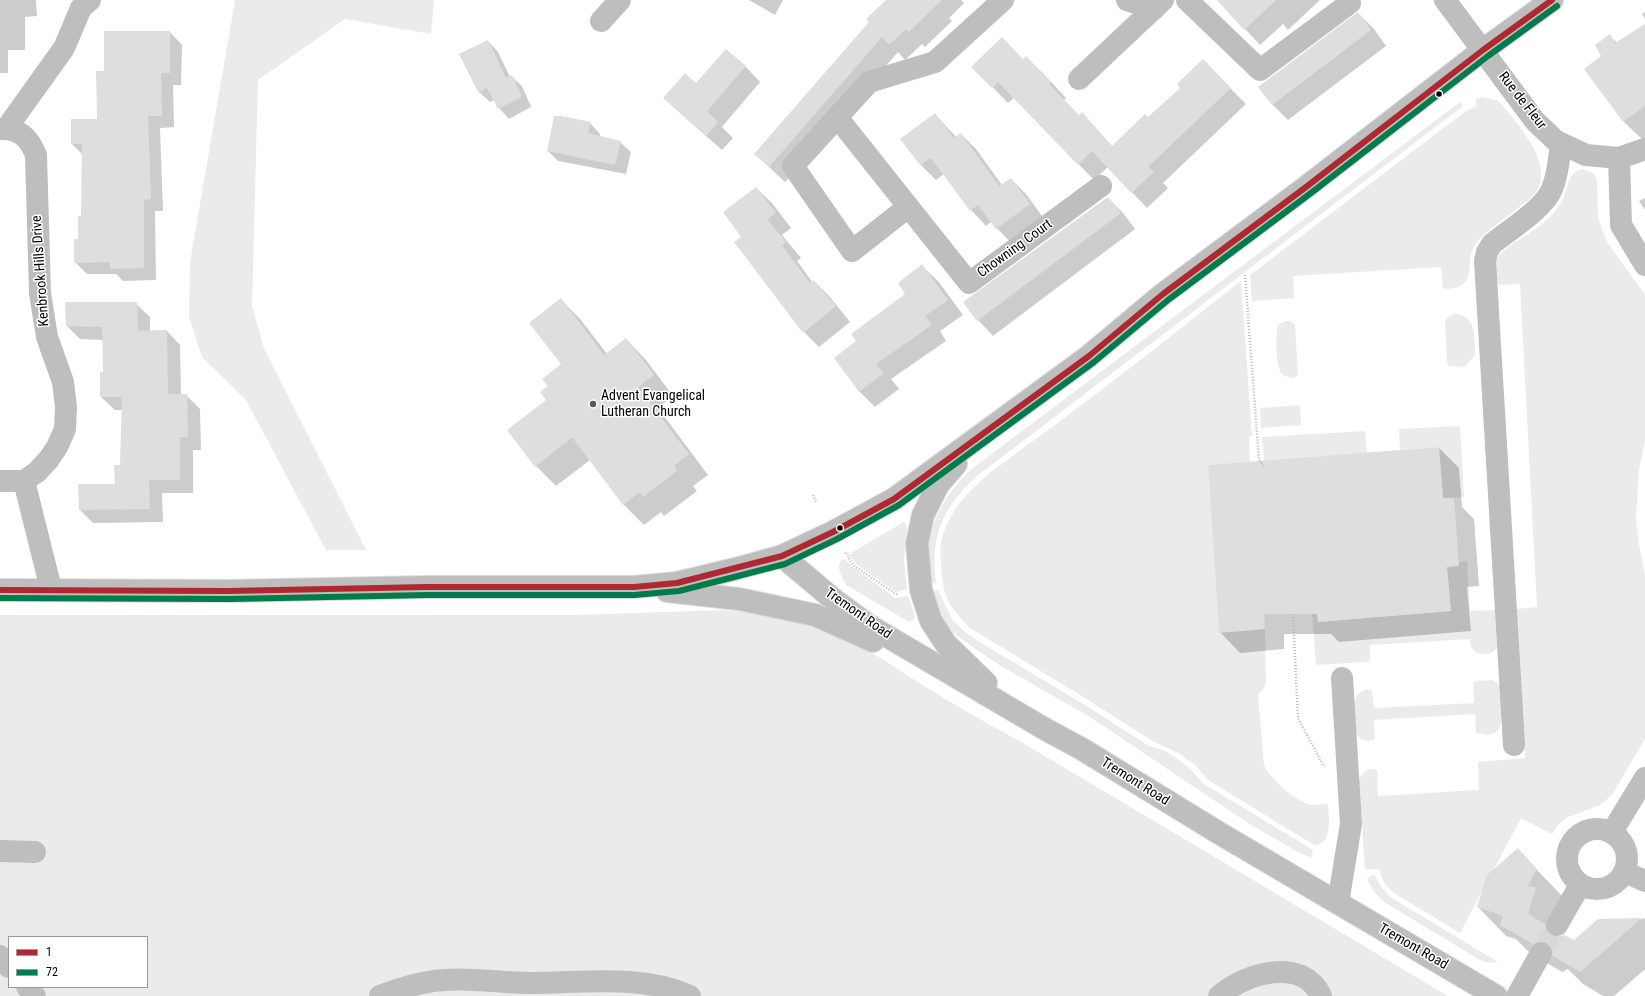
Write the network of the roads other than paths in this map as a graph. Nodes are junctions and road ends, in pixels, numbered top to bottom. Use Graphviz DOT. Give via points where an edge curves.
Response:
graph roads {
  1 [pos="90,0"];
  2 [pos="620,0"];
  3 [pos="1003,0"];
  4 [pos="1127,0"];
  5 [pos="1187,0"];
  6 [pos="1445,0"];
  7 [pos="1552,0"];
  8 [pos="1350,3"];
  9 [pos="1158,4"];
  10 [pos="601,21"];
  11 [pos="1483,50"];
  12 [pos="1079,79"];
  13 [pos="837,117"];
  14 [pos="3,129"];
  15 [pos="1561,144"];
  16 [pos="1645,150"];
  17 [pos="1619,158"];
  18 [pos="1101,186"];
  19 [pos="908,207"];
  20 [pos="1645,265"];
  21 [pos="988,430"];
  22 [pos="0,481"];
  23 [pos="24,481"];
  24 [pos="782,556"];
  25 [pos="634,587"];
  26 [pos="51,589"];
  27 [pos="0,590"];
  28 [pos="1342,678"];
  29 [pos="1027,717"];
  30 [pos="1045,729"];
  31 [pos="1514,745"];
  32 [pos="1645,778"];
  33 [pos="1612,832"];
  34 [pos="0,851"];
  35 [pos="35,852"];
  36 [pos="1625,872"];
  37 [pos="1645,881"];
  38 [pos="1580,885"];
  39 [pos="1338,903"];
  40 [pos="1557,925"];
  41 [pos="1541,953"];
  42 [pos="0,956"];
  43 [pos="8,966"];
  44 [pos="28,988"];
  45 [pos="35,996"];
  46 [pos="380,996"];
  47 [pos="690,996"];
  48 [pos="1220,996"];
  49 [pos="1321,996"];
  50 [pos="1496,996"];
  51 [pos="1517,996"];
  1 -- 14 [label="main road, Kenbrook Hills Drive" via="81,8 64,48"];
  2 -- 10 [label="main road"];
  3 -- 13 [label="main road" via="935,62 869,82"];
  4 -- 9 [label="main road"];
  5 -- 8 [label="main road" via="1260,70"];
  6 -- 11 [label="main road, Rue de Fleur"];
  7 -- 11 [label="main road"];
  9 -- 12 [label="main road"];
  11 -- 15 [label="main road, Rue de Fleur" via="1535,120"];
  11 -- 21 [label="main road" via="1306,188 1163,294 1089,356"];
  13 -- 19 [label="main road, Chowning Court"];
  13 -- 19 [label="main road" via="793,166 852,251"];
  14 -- 23 [label="main road, Kenbrook Hills Drive" via="20,133 30,142 36,155 40,293 47,337 63,382 66,407 65,429 57,447 49,460"];
  15 -- 17 [label="main road, Rue de Fleur" via="1586,155"];
  15 -- 31 [label="main road" via="1552,189 1547,199 1537,210 1492,244 1487,252 1486,261"];
  16 -- 17 [label="main road"];
  17 -- 20 [label="main road" via="1621,225"];
  18 -- 19 [label="main road, Chowning Court" via="969,283"];
  21 -- 24 [label="main road" via="894,498 833,532"];
  21 -- 29 [label="main road" via="938,485 923,515 917,543 921,590 931,621 946,644 977,676"];
  22 -- 23 [label="main road"];
  23 -- 26 [label="main road"];
  24 -- 25 [label="main road" via="677,583"];
  24 -- 29 [label="main road, Tremont Road" via="833,600 868,624"];
  25 -- 26 [label="main road" via="427,587 229,591"];
  25 -- 30 [label="main road" via="739,599 815,615 895,652 1016,720"];
  26 -- 27 [label="main road"];
  28 -- 39 [label="main road" via="1351,824"];
  29 -- 30 [label="main road, Tremont Road"];
  30 -- 39 [label="main road, Tremont Road"];
  32 -- 33 [label="main road"];
  33 -- 36 [label="main road" via="1623,842 1628,857"];
  33 -- 38 [label="main road" via="1597,828 1589,830 1582,832 1570,843 1566,858 1570,873"];
  34 -- 35 [label="main road"];
  36 -- 37 [label="main road"];
  36 -- 38 [label="main road" via="1614,885 1597,890"];
  38 -- 40 [label="main road"];
  39 -- 50 [label="main road, Tremont Road"];
  41 -- 51 [label="main road"];
  42 -- 43 [label="main road"];
  44 -- 45 [label="main road"];
  46 -- 47 [label="main road" via="415,984 445,980 528,983 610,981 650,985 680,991"];
  48 -- 49 [label="main road" via="1228,988 1247,979 1269,972 1287,972 1311,982"];
}
